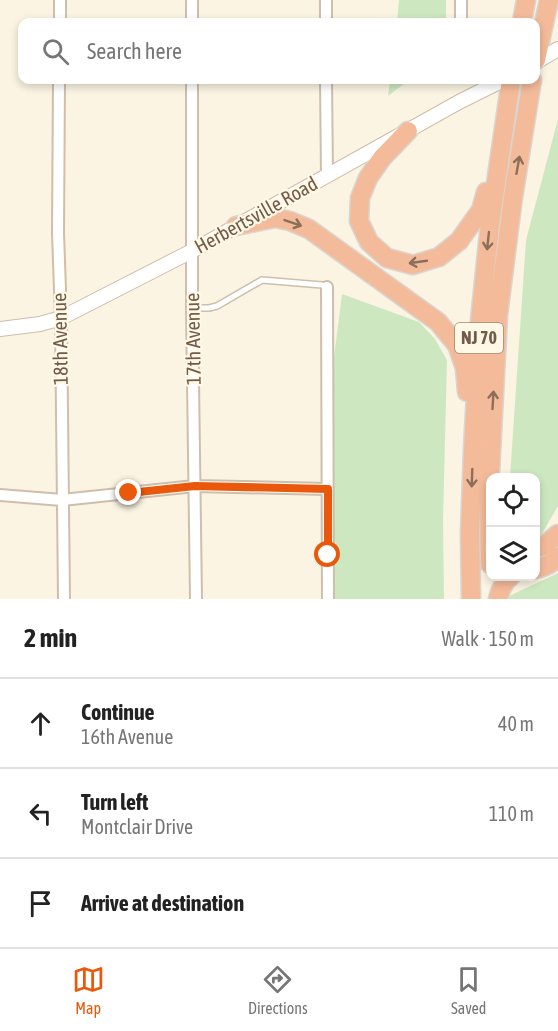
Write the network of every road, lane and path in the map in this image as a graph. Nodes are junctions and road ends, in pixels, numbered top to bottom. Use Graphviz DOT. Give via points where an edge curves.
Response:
graph roads {
  1 [pos="60,0"];
  2 [pos="192,0"];
  3 [pos="326,0"];
  4 [pos="461,0"];
  5 [pos="526,0"];
  6 [pos="549,0"];
  7 [pos="60,18"];
  8 [pos="192,18"];
  9 [pos="326,18"];
  10 [pos="461,18"];
  11 [pos="523,18"];
  12 [pos="540,42"];
  13 [pos="558,49"];
  14 [pos="540,59"];
  15 [pos="59,84"];
  16 [pos="192,84"];
  17 [pos="327,84"];
  18 [pos="496,84"];
  19 [pos="510,84"];
  20 [pos="531,84"];
  21 [pos="506,114"];
  22 [pos="408,131"];
  23 [pos="327,176"];
  24 [pos="236,226"];
  25 [pos="192,251"];
  26 [pos="327,287"];
  27 [pos="192,308"];
  28 [pos="61,318"];
  29 [pos="0,329"];
  30 [pos="473,450"];
  31 [pos="489,473"];
  32 [pos="195,486"];
  33 [pos="328,489"];
  34 [pos="0,495"];
  35 [pos="62,500"];
  36 [pos="558,534"];
  37 [pos="540,547"];
  38 [pos="558,557"];
  39 [pos="540,568"];
  40 [pos="491,581"];
  41 [pos="506,581"];
  42 [pos="64,599"];
  43 [pos="196,599"];
  44 [pos="328,599"];
  45 [pos="471,599"];
  46 [pos="492,599"];
  47 [pos="498,599"];
  1 -- 7 [label="street"];
  2 -- 8 [label="street"];
  3 -- 9 [label="street"];
  4 -- 10 [label="street"];
  5 -- 11 [label="highway"];
  6 -- 12 [label="highway"];
  13 -- 14 [label="main road"];
  15 -- 28 [label="street, 18th Avenue"];
  16 -- 25 [label="street, 17th Avenue"];
  17 -- 23 [label="street"];
  18 -- 22 [label="main road, Herbertsville Road"];
  19 -- 21 [label="highway, NJ 70"];
  31 -- 20 [label="highway, NJ 70, one-way" via="498,315"];
  21 -- 22 [label="highway, one-way" via="481,210 459,241 439,257 413,265 387,258 369,242 359,220 360,198 368,178"];
  21 -- 30 [label="highway, NJ 70, one-way" via="484,277"];
  22 -- 23 [label="main road, Herbertsville Road"];
  23 -- 24 [label="main road, Herbertsville Road"];
  24 -- 25 [label="main road, Herbertsville Road"];
  24 -- 30 [label="highway, one-way" via="274,218 309,229 438,322 457,345 465,368"];
  25 -- 27 [label="street, 17th Avenue"];
  25 -- 28 [label="main road, Herbertsville Road"];
  26 -- 27 [label="lane" via="261,280 217,306"];
  26 -- 33 [label="street"];
  27 -- 32 [label="street, 17th Avenue"];
  28 -- 29 [label="main road, Herbertsville Road"];
  28 -- 35 [label="street, 18th Avenue"];
  30 -- 45 [label="highway, NJ 70, one-way"];
  32 -- 33 [label="street"];
  32 -- 35 [label="street"];
  32 -- 43 [label="street, 17th Avenue"];
  33 -- 44 [label="street"];
  34 -- 35 [label="street"];
  35 -- 42 [label="street, 18th Avenue"];
  36 -- 37 [label="highway"];
  38 -- 39 [label="highway"];
  40 -- 46 [label="highway"];
  41 -- 47 [label="highway"];
}
